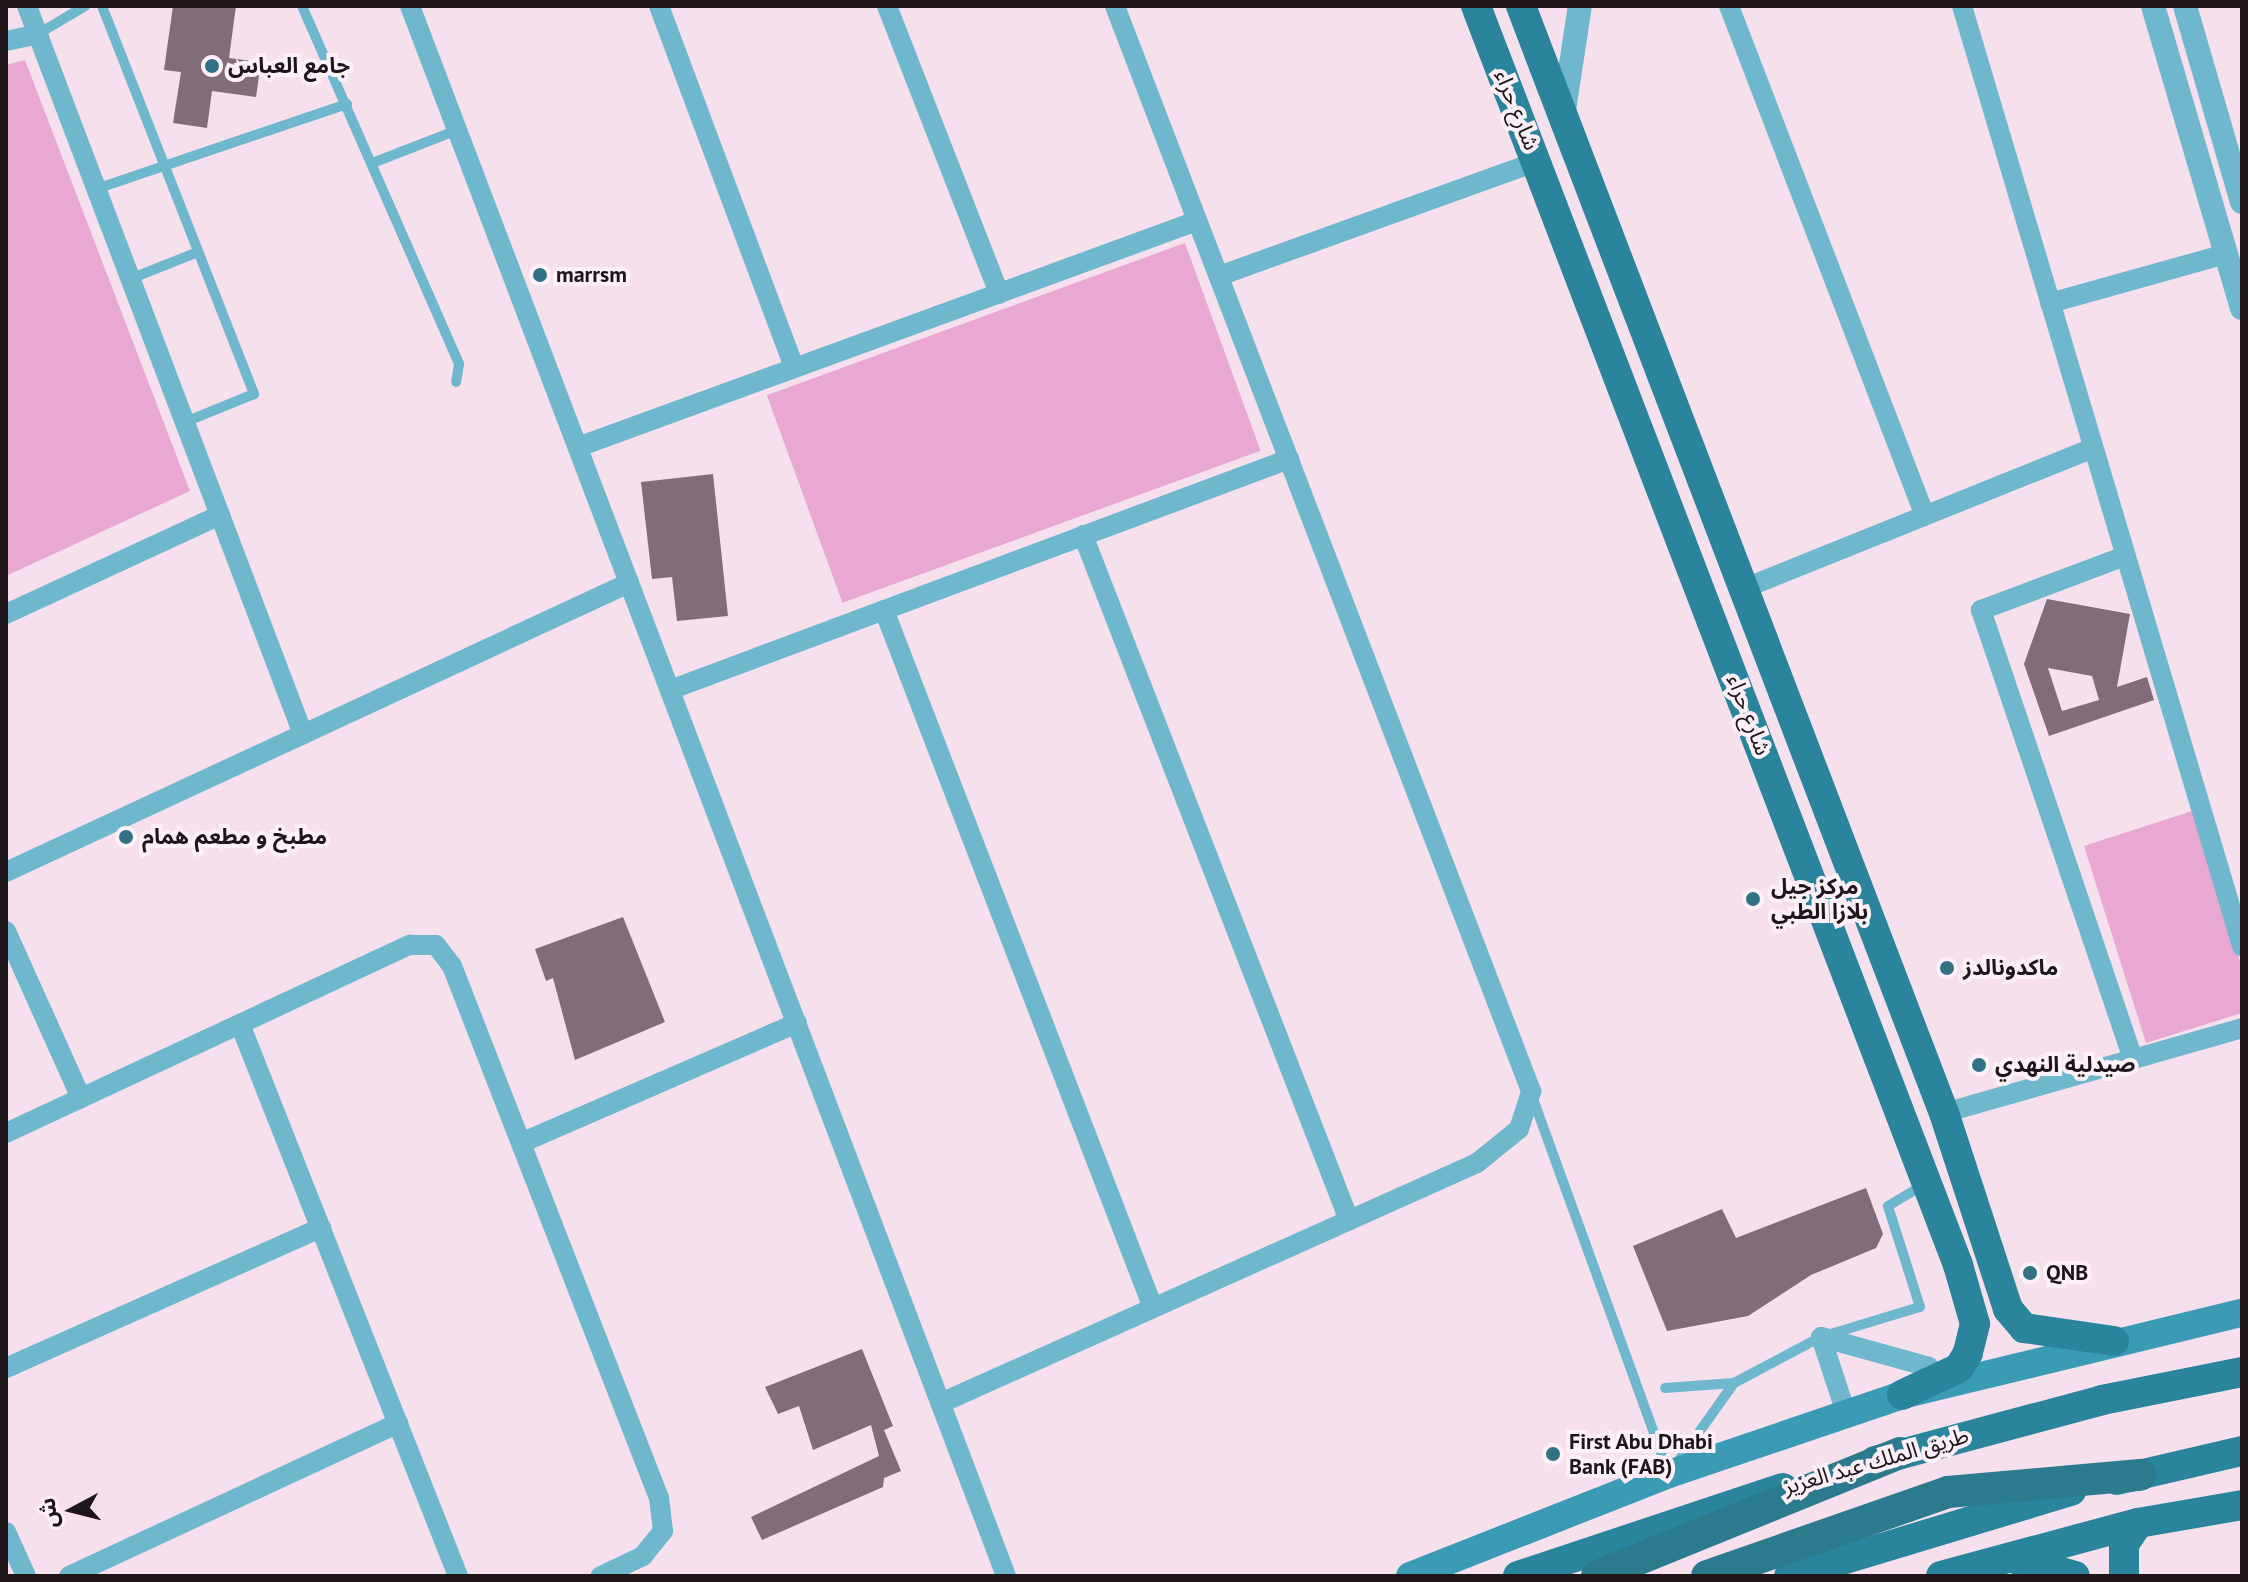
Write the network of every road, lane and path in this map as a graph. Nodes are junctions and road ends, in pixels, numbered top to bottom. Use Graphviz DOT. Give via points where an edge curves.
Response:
graph roads {
  1 [pos="27,6"];
  2 [pos="85,6"];
  3 [pos="102,6"];
  4 [pos="302,6"];
  5 [pos="410,6"];
  6 [pos="659,6"];
  7 [pos="887,6"];
  8 [pos="1115,6"];
  9 [pos="1476,6"];
  10 [pos="1521,6"];
  11 [pos="1580,6"];
  12 [pos="1729,6"];
  13 [pos="1962,6"];
  14 [pos="2153,6"];
  15 [pos="2185,6"];
  16 [pos="38,34"];
  17 [pos="6,41"];
  18 [pos="347,104"];
  19 [pos="1564,110"];
  20 [pos="457,130"];
  21 [pos="1538,161"];
  22 [pos="375,162"];
  23 [pos="163,166"];
  24 [pos="96,189"];
  25 [pos="2242,202"];
  26 [pos="1197,221"];
  27 [pos="198,252"];
  28 [pos="2232,255"];
  29 [pos="1219,276"];
  30 [pos="130,279"];
  31 [pos="999,294"];
  32 [pos="2050,303"];
  33 [pos="2242,308"];
  34 [pos="1650,336"];
  35 [pos="1611,353"];
  36 [pos="794,368"];
  37 [pos="456,382"];
  38 [pos="185,422"];
  39 [pos="578,447"];
  40 [pos="2093,448"];
  41 [pos="1289,459"];
  42 [pos="220,515"];
  43 [pos="1925,516"];
  44 [pos="1083,535"];
  45 [pos="2125,556"];
  46 [pos="629,583"];
  47 [pos="1745,588"];
  48 [pos="884,610"];
  49 [pos="6,614"];
  50 [pos="670,690"];
  51 [pos="303,734"];
  52 [pos="6,872"];
  53 [pos="6,931"];
  54 [pos="2242,946"];
  55 [pos="797,1023"];
  56 [pos="240,1024"];
  57 [pos="2242,1028"];
  58 [pos="2133,1059"];
  59 [pos="1531,1091"];
  60 [pos="81,1098"];
  61 [pos="1944,1113"];
  62 [pos="6,1133"];
  63 [pos="521,1143"];
  64 [pos="1927,1183"];
  65 [pos="1349,1220"];
  66 [pos="321,1228"];
  67 [pos="1990,1253"];
  68 [pos="1958,1265"];
  69 [pos="1153,1308"];
  70 [pos="2242,1313"];
  71 [pos="1821,1337"];
  72 [pos="2114,1341"];
  73 [pos="1929,1367"];
  74 [pos="6,1368"];
  75 [pos="2242,1372"];
  76 [pos="1734,1383"];
  77 [pos="1665,1388"];
  78 [pos="1902,1395"];
  79 [pos="941,1403"];
  80 [pos="1846,1413"];
  81 [pos="398,1423"];
  82 [pos="2242,1451"];
  83 [pos="1900,1453"];
  84 [pos="1669,1474"];
  85 [pos="2140,1475"];
  86 [pos="2242,1505"];
  87 [pos="2138,1523"];
  88 [pos="6,1532"];
  89 [pos="2004,1559"];
  90 [pos="26,1576"];
  91 [pos="69,1576"];
  92 [pos="458,1576"];
  93 [pos="601,1576"];
  94 [pos="1006,1576"];
  95 [pos="1410,1576"];
  96 [pos="1518,1576"];
  97 [pos="1597,1576"];
  98 [pos="1707,1576"];
  99 [pos="1789,1576"];
  100 [pos="1941,1576"];
  101 [pos="2075,1576"];
  102 [pos="2124,1576"];
  1 -- 16 [label="street"];
  2 -- 16 [label="lane"];
  3 -- 23 [label="lane"];
  4 -- 18 [label="lane"];
  5 -- 20 [label="street"];
  6 -- 36 [label="street"];
  7 -- 31 [label="street"];
  8 -- 26 [label="street"];
  9 -- 21 [label="main road, شارع حراء"];
  10 -- 19 [label="main road, شارع حراء"];
  11 -- 19 [label="street"];
  12 -- 43 [label="street"];
  13 -- 32 [label="street"];
  14 -- 28 [label="street"];
  15 -- 25 [label="street"];
  16 -- 17 [label="street"];
  16 -- 24 [label="street"];
  18 -- 22 [label="lane"];
  18 -- 23 [label="lane"];
  19 -- 34 [label="main road, شارع حراء"];
  20 -- 22 [label="lane"];
  20 -- 39 [label="street"];
  21 -- 29 [label="street"];
  21 -- 35 [label="main road, شارع حراء"];
  22 -- 37 [label="lane" via="459,364"];
  23 -- 24 [label="lane"];
  23 -- 27 [label="lane"];
  24 -- 30 [label="street"];
  26 -- 29 [label="street"];
  26 -- 31 [label="street"];
  27 -- 30 [label="lane"];
  27 -- 38 [label="lane" via="254,394"];
  28 -- 32 [label="street"];
  28 -- 33 [label="street"];
  29 -- 41 [label="street"];
  30 -- 38 [label="street"];
  31 -- 36 [label="street"];
  32 -- 40 [label="street"];
  34 -- 35 [label="main road"];
  34 -- 47 [label="main road, شارع حراء"];
  35 -- 64 [label="main road, شارع حراء"];
  36 -- 39 [label="street"];
  38 -- 42 [label="street"];
  39 -- 46 [label="street"];
  40 -- 43 [label="street"];
  40 -- 45 [label="street"];
  41 -- 44 [label="street"];
  41 -- 59 [label="street"];
  42 -- 49 [label="street"];
  42 -- 51 [label="street"];
  43 -- 47 [label="street"];
  44 -- 48 [label="street"];
  44 -- 65 [label="street"];
  45 -- 54 [label="street"];
  45 -- 58 [label="street" via="1981,610"];
  46 -- 50 [label="street"];
  46 -- 51 [label="street"];
  47 -- 61 [label="main road, شارع حراء"];
  48 -- 50 [label="street"];
  48 -- 69 [label="street"];
  50 -- 55 [label="street"];
  51 -- 52 [label="street"];
  53 -- 60 [label="street"];
  55 -- 63 [label="street"];
  55 -- 79 [label="street"];
  56 -- 60 [label="street"];
  56 -- 63 [label="street" via="410,945 436,945 452,966"];
  56 -- 66 [label="street"];
  57 -- 58 [label="street"];
  58 -- 61 [label="street"];
  59 -- 65 [label="street" via="1519,1129 1477,1163"];
  59 -- 84 [label="lane"];
  60 -- 62 [label="street"];
  61 -- 67 [label="main road, شارع حراء"];
  63 -- 93 [label="street" via="659,1498 663,1531 643,1556"];
  64 -- 68 [label="main road, شارع حراء"];
  64 -- 71 [label="lane" via="1888,1206 1920,1307"];
  65 -- 69 [label="street"];
  66 -- 74 [label="street"];
  66 -- 81 [label="street"];
  67 -- 68 [label="main road"];
  67 -- 72 [label="main road, شارع حراء" via="2008,1309 2024,1328"];
  68 -- 78 [label="main road, شارع حراء" via="1975,1324 1968,1353 1959,1368"];
  69 -- 79 [label="street"];
  70 -- 72 [label="main road"];
  71 -- 73 [label="street"];
  71 -- 76 [label="lane"];
  71 -- 80 [label="street"];
  72 -- 78 [label="main road"];
  75 -- 83 [label="main road, طريق الملك عبد العزيز"];
  76 -- 77 [label="lane"];
  76 -- 84 [label="lane"];
  78 -- 80 [label="main road"];
  79 -- 94 [label="street"];
  80 -- 84 [label="main road"];
  81 -- 91 [label="street"];
  81 -- 92 [label="street"];
  82 -- 85 [label="main road"];
  83 -- 96 [label="main road, طريق الملك عبد العزيز" via="1684,1517"];
  83 -- 97 [label="highway"];
  84 -- 95 [label="main road"];
  85 -- 98 [label="highway" via="1948,1492"];
  85 -- 99 [label="main road"];
  86 -- 87 [label="main road"];
  87 -- 89 [label="main road"];
  87 -- 102 [label="main road" via="2124,1544"];
  88 -- 90 [label="street"];
  89 -- 100 [label="main road"];
  89 -- 101 [label="main road"];
}
